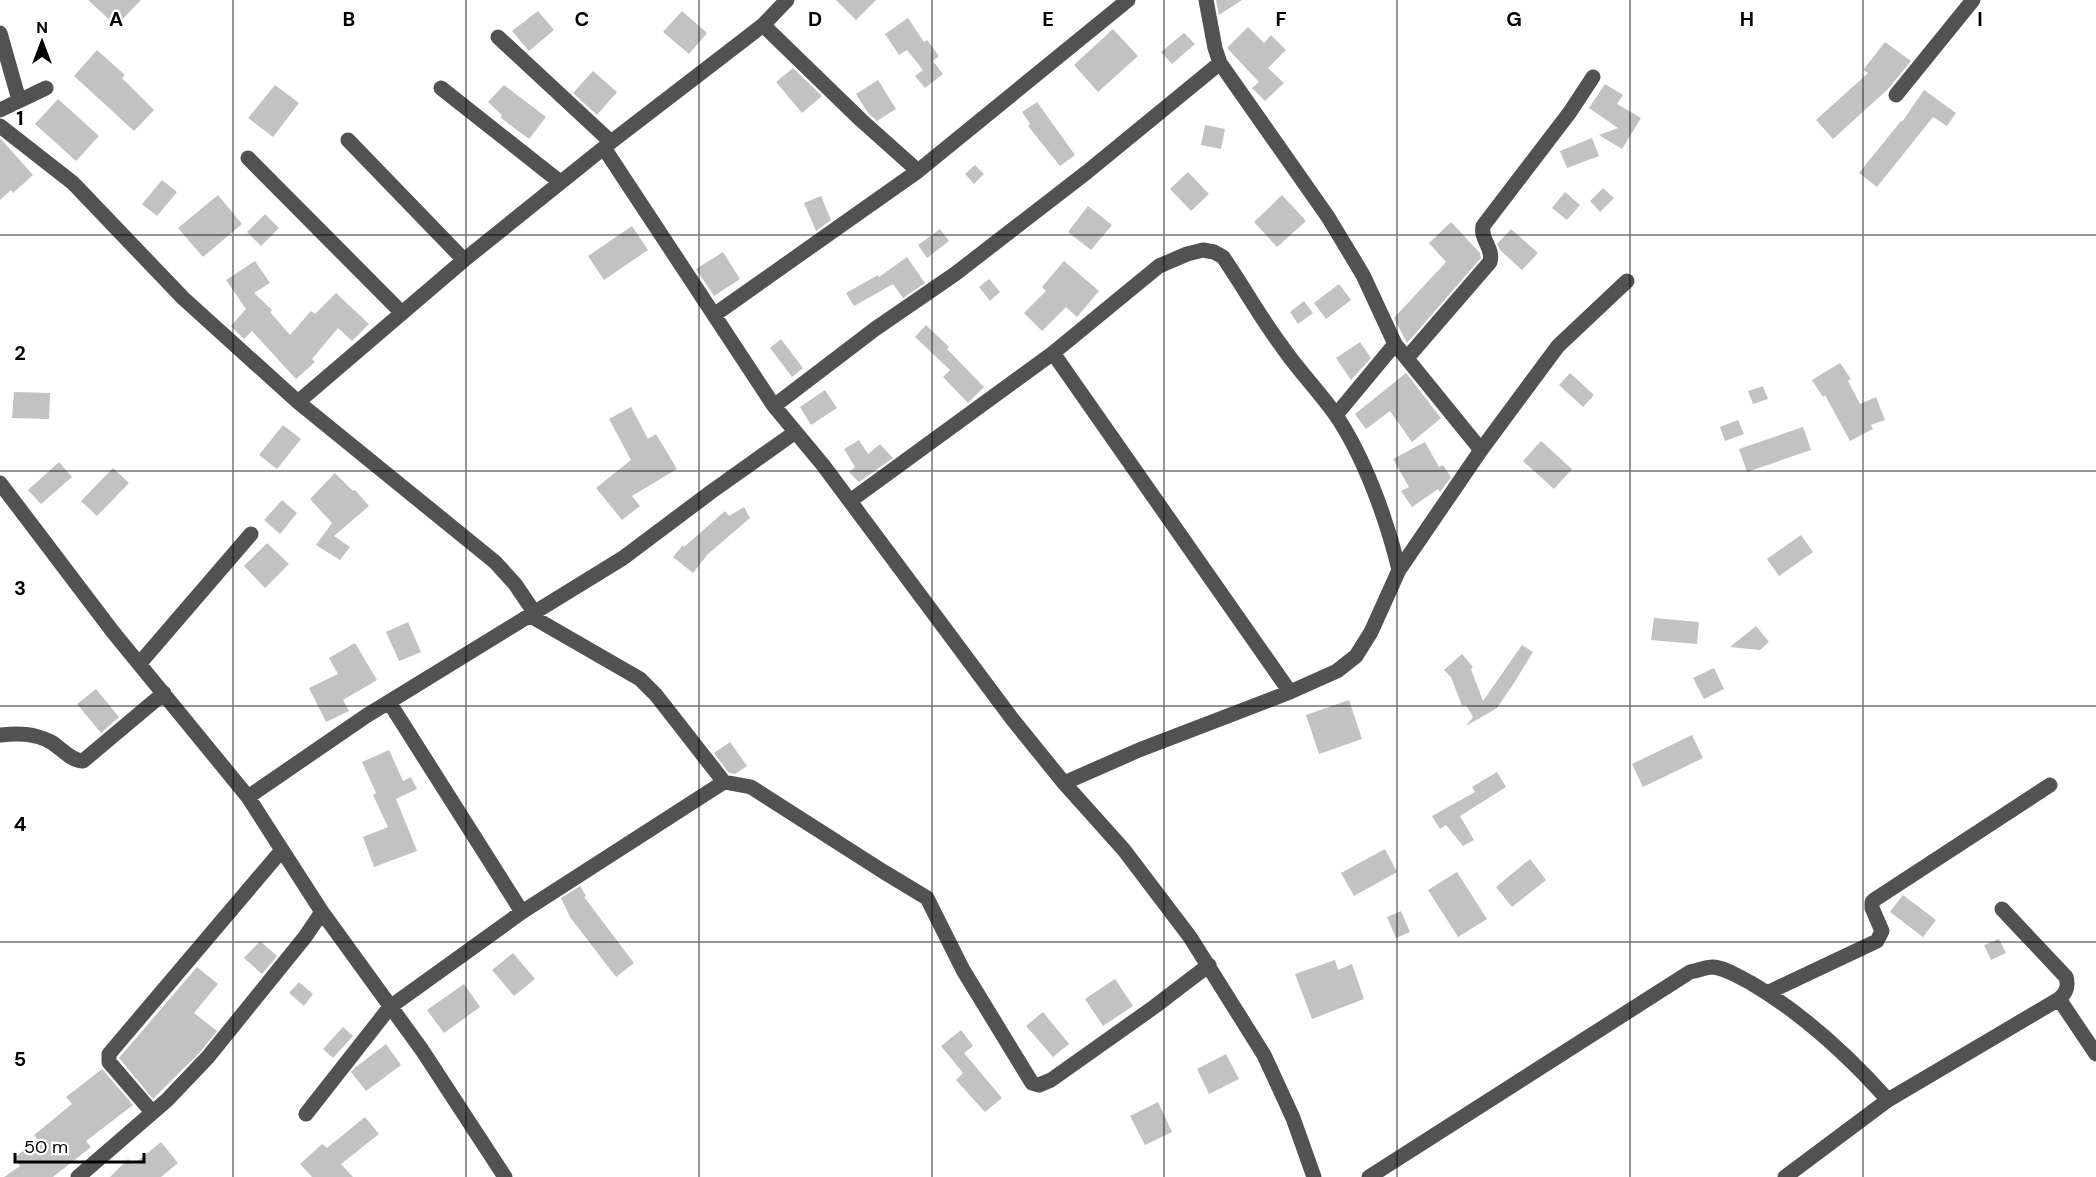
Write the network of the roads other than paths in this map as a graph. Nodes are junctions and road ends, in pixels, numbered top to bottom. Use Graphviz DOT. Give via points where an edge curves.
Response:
graph roads {
  1 [pos="787,0"];
  2 [pos="1128,0"];
  3 [pos="1206,0"];
  4 [pos="1973,0"];
  5 [pos="763,24"];
  6 [pos="0,33"];
  7 [pos="498,37"];
  8 [pos="1220,63"];
  9 [pos="1593,77"];
  10 [pos="46,88"];
  11 [pos="441,88"];
  12 [pos="1896,95"];
  13 [pos="19,100"];
  14 [pos="0,110"];
  15 [pos="0,126"];
  16 [pos="348,140"];
  17 [pos="607,145"];
  18 [pos="249,158"];
  19 [pos="918,171"];
  20 [pos="560,182"];
  21 [pos="464,260"];
  22 [pos="1628,281"];
  23 [pos="402,313"];
  24 [pos="714,315"];
  25 [pos="1395,344"];
  26 [pos="1053,353"];
  27 [pos="1407,358"];
  28 [pos="298,402"];
  29 [pos="774,406"];
  30 [pos="1336,415"];
  31 [pos="794,433"];
  32 [pos="1481,450"];
  33 [pos="0,483"];
  34 [pos="850,501"];
  35 [pos="251,534"];
  36 [pos="1399,570"];
  37 [pos="531,613"];
  38 [pos="140,663"];
  39 [pos="1290,692"];
  40 [pos="164,693"];
  41 [pos="389,702"];
  42 [pos="0,735"];
  43 [pos="724,782"];
  44 [pos="1064,783"];
  45 [pos="2050,785"];
  46 [pos="248,797"];
  47 [pos="282,850"];
  48 [pos="2002,909"];
  49 [pos="322,912"];
  50 [pos="522,912"];
  51 [pos="1209,965"];
  52 [pos="1767,993"];
  53 [pos="2059,999"];
  54 [pos="390,1007"];
  55 [pos="2096,1054"];
  56 [pos="1888,1100"];
  57 [pos="152,1112"];
  58 [pos="306,1114"];
  59 [pos="78,1177"];
  60 [pos="506,1177"];
  61 [pos="1314,1177"];
  62 [pos="1369,1177"];
  63 [pos="1785,1177"];
  1 -- 5 [label="street"];
  2 -- 19 [label="street"];
  3 -- 8 [label="street"];
  4 -- 12 [label="street"];
  5 -- 17 [label="street"];
  5 -- 19 [label="street"];
  6 -- 13 [label="street"];
  7 -- 17 [label="street"];
  8 -- 25 [label="street" via="1334,227 1363,275"];
  8 -- 29 [label="street" via="964,267"];
  9 -- 27 [label="street" via="1483,226 1490,261"];
  10 -- 13 [label="street"];
  11 -- 20 [label="street"];
  13 -- 14 [label="street"];
  15 -- 28 [label="street" via="73,183 183,298"];
  16 -- 21 [label="street"];
  17 -- 20 [label="street"];
  17 -- 24 [label="street"];
  18 -- 23 [label="street"];
  19 -- 24 [label="street"];
  20 -- 21 [label="street"];
  21 -- 23 [label="street"];
  22 -- 32 [label="street" via="1558,346"];
  23 -- 28 [label="street"];
  24 -- 29 [label="street"];
  25 -- 27 [label="street"];
  25 -- 30 [label="street"];
  26 -- 30 [label="street" via="1159,266 1187,254 1214,252 1223,257 1281,346"];
  26 -- 34 [label="street"];
  26 -- 39 [label="street"];
  27 -- 32 [label="street"];
  28 -- 37 [label="street" via="495,562 515,584"];
  29 -- 31 [label="street"];
  30 -- 36 [label="street" via="1377,499"];
  31 -- 34 [label="street"];
  31 -- 37 [label="street" via="623,558"];
  32 -- 36 [label="street"];
  33 -- 38 [label="street"];
  34 -- 44 [label="street"];
  35 -- 38 [label="street"];
  36 -- 39 [label="street" via="1356,656 1337,671"];
  37 -- 41 [label="street"];
  37 -- 43 [label="street" via="640,679"];
  38 -- 40 [label="street"];
  39 -- 44 [label="street"];
  40 -- 42 [label="street" via="83,761 36,736"];
  40 -- 46 [label="street"];
  41 -- 46 [label="street"];
  41 -- 50 [label="street"];
  43 -- 50 [label="street"];
  43 -- 51 [label="street" via="751,787 927,898 963,970 1032,1083 1039,1085 1051,1080"];
  44 -- 51 [label="street" via="1124,850"];
  45 -- 52 [label="street" via="1874,900 1872,908 1882,931 1877,941"];
  46 -- 47 [label="street"];
  47 -- 49 [label="street"];
  47 -- 57 [label="street" via="109,1054 109,1062"];
  48 -- 53 [label="street" via="2066,977 2066,993"];
  49 -- 54 [label="street"];
  49 -- 57 [label="street" via="208,1057"];
  50 -- 54 [label="street"];
  51 -- 61 [label="street" via="1264,1055"];
  52 -- 56 [label="street" via="1857,1065"];
  52 -- 62 [label="street" via="1731,972 1712,967 1690,972"];
  53 -- 55 [label="street"];
  53 -- 56 [label="street"];
  54 -- 58 [label="street"];
  54 -- 60 [label="street"];
  56 -- 63 [label="street"];
  57 -- 59 [label="street"];
}
